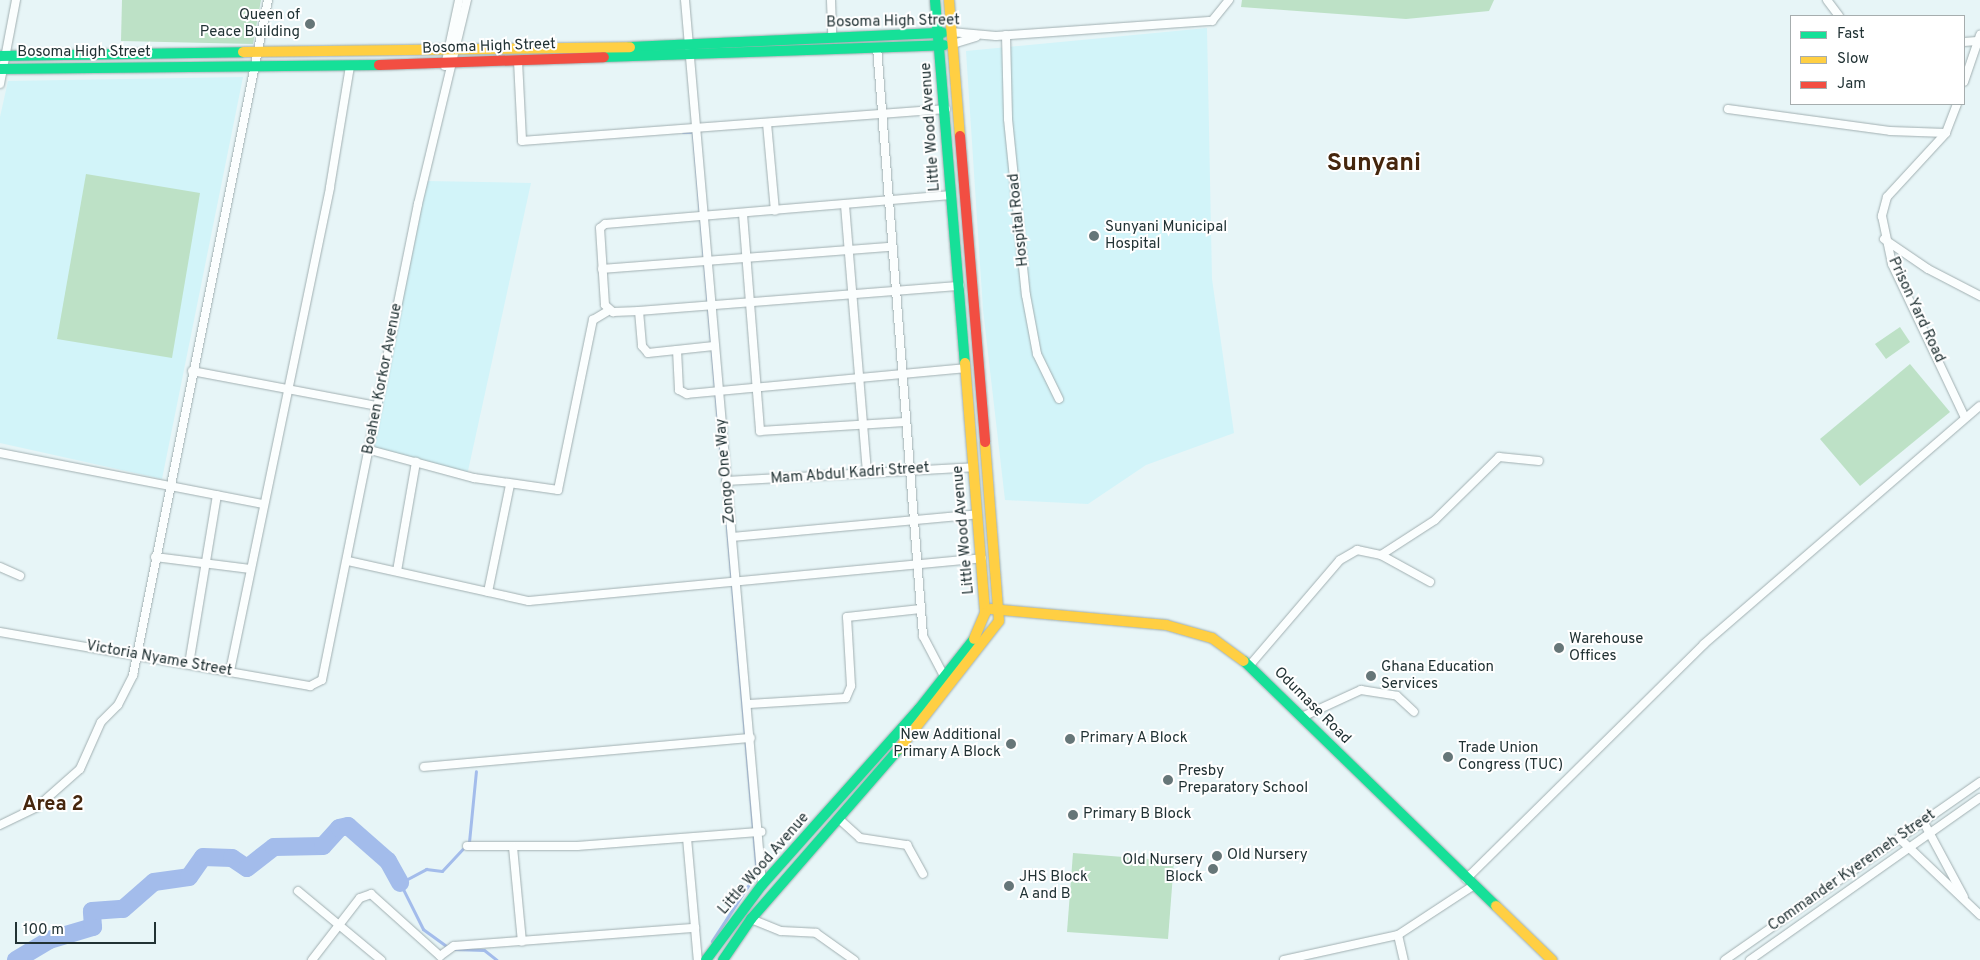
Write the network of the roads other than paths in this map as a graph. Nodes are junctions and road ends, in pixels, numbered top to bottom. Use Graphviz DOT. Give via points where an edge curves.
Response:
graph roads {
  1 [pos="16,0"];
  2 [pos="268,0"];
  3 [pos="459,0"];
  4 [pos="467,0"];
  5 [pos="685,0"];
  6 [pos="831,0"];
  7 [pos="935,0"];
  8 [pos="949,0"];
  9 [pos="1229,0"];
  10 [pos="1827,0"];
  11 [pos="1838,15"];
  12 [pos="951,32"];
  13 [pos="937,33"];
  14 [pos="1006,35"];
  15 [pos="977,36"];
  16 [pos="832,38"];
  17 [pos="1978,38"];
  18 [pos="1965,42"];
  19 [pos="952,44"];
  20 [pos="939,45"];
  21 [pos="690,46"];
  22 [pos="877,47"];
  23 [pos="452,50"];
  24 [pos="258,52"];
  25 [pos="4,56"];
  26 [pos="690,57"];
  27 [pos="518,61"];
  28 [pos="255,66"];
  29 [pos="350,66"];
  30 [pos="449,66"];
  31 [pos="2,68"];
  32 [pos="1965,79"];
  33 [pos="0,84"];
  34 [pos="1957,105"];
  35 [pos="946,109"];
  36 [pos="1728,109"];
  37 [pos="882,114"];
  38 [pos="766,123"];
  39 [pos="696,129"];
  40 [pos="1946,133"];
  41 [pos="951,195"];
  42 [pos="887,201"];
  43 [pos="845,205"];
  44 [pos="776,211"];
  45 [pos="743,214"];
  46 [pos="968,215"];
  47 [pos="953,216"];
  48 [pos="704,218"];
  49 [pos="1884,239"];
  50 [pos="956,246"];
  51 [pos="971,246"];
  52 [pos="890,247"];
  53 [pos="849,250"];
  54 [pos="746,257"];
  55 [pos="707,262"];
  56 [pos="602,269"];
  57 [pos="960,286"];
  58 [pos="894,290"];
  59 [pos="852,293"];
  60 [pos="1980,296"];
  61 [pos="749,304"];
  62 [pos="710,306"];
  63 [pos="608,311"];
  64 [pos="639,311"];
  65 [pos="714,346"];
  66 [pos="677,350"];
  67 [pos="966,368"];
  68 [pos="192,371"];
  69 [pos="900,375"];
  70 [pos="861,378"];
  71 [pos="755,387"];
  72 [pos="287,388"];
  73 [pos="718,390"];
  74 [pos="1058,399"];
  75 [pos="378,406"];
  76 [pos="1980,406"];
  77 [pos="1965,418"];
  78 [pos="904,422"];
  79 [pos="864,425"];
  80 [pos="370,450"];
  81 [pos="0,453"];
  82 [pos="1538,461"];
  83 [pos="416,462"];
  84 [pos="974,466"];
  85 [pos="909,470"];
  86 [pos="867,472"];
  87 [pos="726,481"];
  88 [pos="168,485"];
  89 [pos="510,485"];
  90 [pos="217,495"];
  91 [pos="262,504"];
  92 [pos="978,514"];
  93 [pos="914,519"];
  94 [pos="732,537"];
  95 [pos="1381,555"];
  96 [pos="155,556"];
  97 [pos="982,558"];
  98 [pos="348,561"];
  99 [pos="206,564"];
  100 [pos="918,564"];
  101 [pos="0,567"];
  102 [pos="250,569"];
  103 [pos="397,571"];
  104 [pos="20,576"];
  105 [pos="736,581"];
  106 [pos="1430,582"];
  107 [pos="488,592"];
  108 [pos="921,609"];
  109 [pos="985,609"];
  110 [pos="1001,610"];
  111 [pos="0,632"];
  112 [pos="136,654"];
  113 [pos="189,664"];
  114 [pos="1250,666"];
  115 [pos="230,671"];
  116 [pos="944,676"];
  117 [pos="318,684"];
  118 [pos="749,704"];
  119 [pos="1414,712"];
  120 [pos="1302,717"];
  121 [pos="751,738"];
  122 [pos="424,767"];
  123 [pos="1980,782"];
  124 [pos="1980,798"];
  125 [pos="840,819"];
  126 [pos="1923,821"];
  127 [pos="0,825"];
  128 [pos="761,832"];
  129 [pos="1931,833"];
  130 [pos="687,838"];
  131 [pos="1899,838"];
  132 [pos="467,846"];
  133 [pos="513,847"];
  134 [pos="1909,850"];
  135 [pos="923,874"];
  136 [pos="1470,882"];
  137 [pos="762,885"];
  138 [pos="298,891"];
  139 [pos="1966,900"];
  140 [pos="1980,915"];
  141 [pos="751,919"];
  142 [pos="340,924"];
  143 [pos="695,928"];
  144 [pos="1398,935"];
  145 [pos="522,942"];
  146 [pos="443,953"];
  147 [pos="377,959"];
  148 [pos="312,960"];
  149 [pos="698,960"];
  150 [pos="706,960"];
  151 [pos="723,960"];
  152 [pos="854,960"];
  153 [pos="1284,960"];
  154 [pos="1404,960"];
  155 [pos="1552,960"];
  156 [pos="1725,960"];
  157 [pos="1750,960"];
  1 -- 25 [label="street"];
  2 -- 24 [label="street"];
  3 -- 23 [label="street, Boahen Korkor Avenue"];
  4 -- 23 [label="street, Boahen Korkor Avenue"];
  5 -- 21 [label="street, Zongo One Way"];
  6 -- 16 [label="street"];
  7 -- 13 [label="main road, Little Wood Avenue"];
  8 -- 12 [label="main road, Little Wood Avenue"];
  9 -- 14 [label="street, Bosoma High Street" via="1212,21"];
  10 -- 11 [label="street"];
  12 -- 13 [label="main road, Bosoma High Street"];
  12 -- 15 [label="street, Bosoma High Street"];
  12 -- 19 [label="main road, Little Wood Avenue"];
  13 -- 16 [label="main road, Bosoma High Street"];
  13 -- 20 [label="main road, Little Wood Avenue"];
  14 -- 15 [label="street, Bosoma High Street"];
  14 -- 74 [label="street, Hospital Road" via="1008,119 1026,295 1037,354"];
  15 -- 19 [label="street, Bosoma High Street"];
  16 -- 21 [label="main road, Bosoma High Street"];
  17 -- 18 [label="street"];
  17 -- 32 [label="street"];
  19 -- 20 [label="main road, Bosoma High Street"];
  19 -- 46 [label="main road, Little Wood Avenue"];
  20 -- 22 [label="main road, Bosoma High Street"];
  20 -- 35 [label="main road, Little Wood Avenue"];
  21 -- 23 [label="main road, Bosoma High Street"];
  21 -- 26 [label="street, Zongo One Way"];
  22 -- 26 [label="main road, Bosoma High Street"];
  22 -- 37 [label="street"];
  23 -- 24 [label="main road, Bosoma High Street"];
  23 -- 30 [label="street, Boahen Korkor Avenue"];
  24 -- 25 [label="main road, Bosoma High Street"];
  24 -- 28 [label="street"];
  25 -- 31 [label="street"];
  26 -- 27 [label="main road, Bosoma High Street"];
  26 -- 39 [label="street, Zongo One Way"];
  27 -- 30 [label="main road, Bosoma High Street"];
  27 -- 39 [label="street" via="522,141"];
  28 -- 29 [label="main road, Bosoma High Street"];
  28 -- 31 [label="main road, Bosoma High Street"];
  28 -- 68 [label="street"];
  29 -- 30 [label="main road, Bosoma High Street"];
  29 -- 72 [label="street"];
  30 -- 75 [label="street, Boahen Korkor Avenue"];
  31 -- 33 [label="street"];
  34 -- 40 [label="street, Prison Yard Road"];
  35 -- 37 [label="street"];
  35 -- 41 [label="main road, Little Wood Avenue"];
  36 -- 40 [label="street" via="1890,131"];
  37 -- 38 [label="street"];
  37 -- 42 [label="street"];
  38 -- 39 [label="street"];
  38 -- 44 [label="street"];
  39 -- 48 [label="street, Zongo One Way"];
  40 -- 49 [label="street, Prison Yard Road" via="1887,197 1882,216"];
  41 -- 42 [label="street"];
  41 -- 47 [label="main road, Little Wood Avenue"];
  42 -- 43 [label="street"];
  42 -- 52 [label="street"];
  43 -- 44 [label="street"];
  43 -- 53 [label="street"];
  44 -- 45 [label="street"];
  45 -- 48 [label="street"];
  45 -- 54 [label="street"];
  46 -- 47 [label="main road"];
  46 -- 51 [label="main road, Little Wood Avenue"];
  47 -- 50 [label="main road, Little Wood Avenue"];
  48 -- 55 [label="street, Zongo One Way"];
  48 -- 56 [label="street" via="605,224 600,228"];
  49 -- 60 [label="street" via="1928,269"];
  49 -- 77 [label="street, Prison Yard Road"];
  50 -- 51 [label="main road"];
  50 -- 57 [label="main road, Little Wood Avenue"];
  51 -- 110 [label="main road, Little Wood Avenue"];
  52 -- 53 [label="street"];
  52 -- 58 [label="street"];
  53 -- 54 [label="street"];
  53 -- 59 [label="street"];
  54 -- 55 [label="street"];
  54 -- 61 [label="street"];
  55 -- 56 [label="street"];
  55 -- 62 [label="street, Zongo One Way"];
  56 -- 63 [label="street"];
  57 -- 58 [label="street"];
  57 -- 67 [label="main road, Little Wood Avenue"];
  58 -- 59 [label="street"];
  58 -- 69 [label="street"];
  59 -- 61 [label="street"];
  59 -- 70 [label="street"];
  61 -- 62 [label="street"];
  61 -- 71 [label="street"];
  62 -- 64 [label="street"];
  62 -- 65 [label="street, Zongo One Way"];
  63 -- 64 [label="street"];
  63 -- 89 [label="street" via="594,320 558,490"];
  64 -- 66 [label="street" via="644,351"];
  65 -- 66 [label="street"];
  65 -- 73 [label="street, Zongo One Way"];
  66 -- 73 [label="street" via="681,394"];
  67 -- 69 [label="street"];
  67 -- 84 [label="main road, Little Wood Avenue"];
  68 -- 72 [label="street"];
  68 -- 88 [label="street"];
  69 -- 70 [label="street"];
  69 -- 78 [label="street"];
  70 -- 71 [label="street"];
  70 -- 79 [label="street"];
  71 -- 73 [label="street"];
  71 -- 79 [label="street" via="760,430"];
  72 -- 75 [label="street"];
  72 -- 91 [label="street"];
  73 -- 87 [label="street, Zongo One Way"];
  75 -- 80 [label="street, Boahen Korkor Avenue"];
  76 -- 77 [label="street"];
  77 -- 136 [label="street" via="1704,644"];
  78 -- 79 [label="street"];
  78 -- 85 [label="street"];
  79 -- 86 [label="street"];
  80 -- 83 [label="street"];
  80 -- 98 [label="street, Boahen Korkor Avenue"];
  81 -- 88 [label="street"];
  82 -- 95 [label="street" via="1499,458 1435,520"];
  83 -- 89 [label="street"];
  83 -- 103 [label="street"];
  84 -- 85 [label="street, Mam Abdul Kadri Street"];
  84 -- 92 [label="main road, Little Wood Avenue"];
  85 -- 86 [label="street, Mam Abdul Kadri Street"];
  85 -- 93 [label="street"];
  86 -- 87 [label="street, Mam Abdul Kadri Street"];
  87 -- 94 [label="street, Zongo One Way"];
  88 -- 90 [label="street"];
  88 -- 96 [label="street"];
  89 -- 107 [label="street"];
  90 -- 91 [label="street"];
  90 -- 99 [label="street"];
  91 -- 102 [label="street"];
  92 -- 93 [label="street"];
  92 -- 97 [label="main road, Little Wood Avenue"];
  93 -- 94 [label="street"];
  93 -- 100 [label="street"];
  94 -- 105 [label="street, Zongo One Way"];
  95 -- 106 [label="street"];
  95 -- 114 [label="street" via="1357,550 1340,560"];
  96 -- 99 [label="street"];
  96 -- 112 [label="street"];
  97 -- 100 [label="street"];
  97 -- 109 [label="main road, Little Wood Avenue"];
  98 -- 103 [label="street"];
  98 -- 117 [label="street, Boahen Korkor Avenue" via="325,672"];
  99 -- 102 [label="street"];
  99 -- 113 [label="street"];
  100 -- 105 [label="street"];
  100 -- 108 [label="street"];
  101 -- 104 [label="street"];
  102 -- 115 [label="street"];
  103 -- 107 [label="street"];
  105 -- 107 [label="street" via="529,601"];
  105 -- 118 [label="street, Zongo One Way"];
  108 -- 116 [label="street" via="923,636"];
  108 -- 118 [label="street" via="846,617 851,686 846,698"];
  109 -- 110 [label="main road, Odumase Road"];
  109 -- 116 [label="main road, Little Wood Avenue" via="974,640"];
  110 -- 114 [label="main road, Odumase Road" via="1190,630 1224,644"];
  110 -- 125 [label="main road, Little Wood Avenue" via="993,633"];
  111 -- 112 [label="street, Victoria Nyame Street"];
  112 -- 113 [label="street, Victoria Nyame Street"];
  112 -- 127 [label="street" via="127,690 100,722 80,769 37,807"];
  113 -- 115 [label="street, Victoria Nyame Street"];
  114 -- 120 [label="main road, Odumase Road"];
  115 -- 117 [label="street, Victoria Nyame Street"];
  116 -- 137 [label="main road, Little Wood Avenue"];
  118 -- 121 [label="street, Zongo One Way"];
  119 -- 120 [label="street" via="1397,696 1361,690"];
  120 -- 136 [label="main road, Odumase Road"];
  121 -- 122 [label="street"];
  121 -- 128 [label="street, Zongo One Way"];
  123 -- 126 [label="street, Commander Kyeremeh Street"];
  124 -- 129 [label="street, Commander Kyeremeh Street"];
  125 -- 135 [label="street" via="860,838 907,845"];
  125 -- 141 [label="main road, Little Wood Avenue"];
  126 -- 129 [label="street"];
  126 -- 131 [label="street, Commander Kyeremeh Street"];
  128 -- 130 [label="street"];
  128 -- 137 [label="street, Zongo One Way"];
  129 -- 134 [label="street, Commander Kyeremeh Street"];
  129 -- 139 [label="street"];
  130 -- 133 [label="street"];
  130 -- 143 [label="street"];
  131 -- 134 [label="street"];
  131 -- 156 [label="street, Commander Kyeremeh Street"];
  132 -- 133 [label="street"];
  133 -- 145 [label="street"];
  134 -- 139 [label="street"];
  134 -- 157 [label="street, Commander Kyeremeh Street"];
  136 -- 144 [label="street"];
  136 -- 155 [label="main road, Odumase Road"];
  137 -- 150 [label="main road, Little Wood Avenue"];
  138 -- 142 [label="street"];
  139 -- 140 [label="street"];
  141 -- 151 [label="main road, Little Wood Avenue"];
  141 -- 152 [label="street" via="780,931 816,933"];
  142 -- 146 [label="street" via="360,898 371,894"];
  142 -- 147 [label="street"];
  142 -- 148 [label="street"];
  143 -- 145 [label="street"];
  143 -- 149 [label="street"];
  144 -- 153 [label="street"];
  144 -- 154 [label="street"];
  145 -- 146 [label="street"];
}
